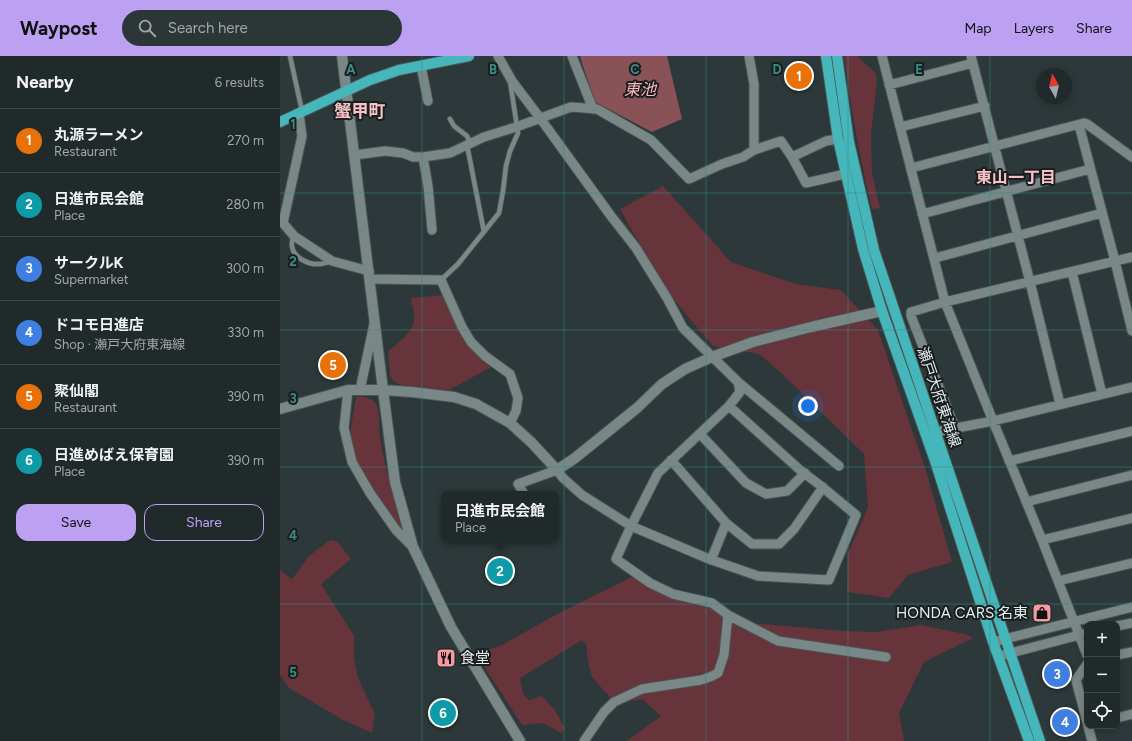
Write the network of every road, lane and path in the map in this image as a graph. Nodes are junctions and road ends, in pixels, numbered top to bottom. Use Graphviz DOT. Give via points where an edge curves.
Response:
graph roads {
  1 [pos="290,56"];
  2 [pos="342,56"];
  3 [pos="469,56"];
  4 [pos="498,56"];
  5 [pos="572,56"];
  6 [pos="749,56"];
  7 [pos="826,56"];
  8 [pos="838,56"];
  9 [pos="882,56"];
  10 [pos="972,60"];
  11 [pos="421,66"];
  12 [pos="509,76"];
  13 [pos="889,85"];
  14 [pos="346,91"];
  15 [pos="428,101"];
  16 [pos="985,106"];
  17 [pos="593,109"];
  18 [pos="300,112"];
  19 [pos="540,118"];
  20 [pos="450,120"];
  21 [pos="280,122"];
  22 [pos="1079,125"];
  23 [pos="516,127"];
  24 [pos="900,127"];
  25 [pos="838,139"];
  26 [pos="469,144"];
  27 [pos="995,146"];
  28 [pos="754,150"];
  29 [pos="355,155"];
  30 [pos="423,157"];
  31 [pos="792,157"];
  32 [pos="1132,157"];
  33 [pos="911,168"];
  34 [pos="1090,169"];
  35 [pos="845,174"];
  36 [pos="1007,192"];
  37 [pos="1102,213"];
  38 [pos="922,214"];
  39 [pos="432,230"];
  40 [pos="484,232"];
  41 [pos="294,236"];
  42 [pos="1018,236"];
  43 [pos="935,258"];
  44 [pos="1132,258"];
  45 [pos="332,261"];
  46 [pos="1115,261"];
  47 [pos="1072,272"];
  48 [pos="370,275"];
  49 [pos="441,280"];
  50 [pos="1030,282"];
  51 [pos="945,302"];
  52 [pos="882,311"];
  53 [pos="375,319"];
  54 [pos="1132,331"];
  55 [pos="712,357"];
  56 [pos="738,382"];
  57 [pos="1132,387"];
  58 [pos="348,390"];
  59 [pos="360,390"];
  60 [pos="383,390"];
  61 [pos="1102,394"];
  62 [pos="1060,404"];
  63 [pos="729,406"];
  64 [pos="280,409"];
  65 [pos="993,421"];
  66 [pos="510,423"];
  67 [pos="955,428"];
  68 [pos="1132,431"];
  69 [pos="935,432"];
  70 [pos="700,434"];
  71 [pos="671,460"];
  72 [pos="1009,461"];
  73 [pos="839,466"];
  74 [pos="557,470"];
  75 [pos="805,473"];
  76 [pos="1132,476"];
  77 [pos="823,487"];
  78 [pos="522,491"];
  79 [pos="1026,502"];
  80 [pos="1132,518"];
  81 [pos="726,523"];
  82 [pos="630,526"];
  83 [pos="1042,540"];
  84 [pos="413,546"];
  85 [pos="710,560"];
  86 [pos="1132,562"];
  87 [pos="1058,581"];
  88 [pos="1132,607"];
  89 [pos="728,615"];
  90 [pos="1074,621"];
  91 [pos="1132,623"];
  92 [pos="1120,625"];
  93 [pos="1083,634"];
  94 [pos="1005,639"];
  95 [pos="993,642"];
  96 [pos="1132,652"];
  97 [pos="1011,653"];
  98 [pos="1120,654"];
  99 [pos="999,656"];
  100 [pos="886,657"];
  101 [pos="1084,668"];
  102 [pos="1084,711"];
  103 [pos="1132,714"];
  104 [pos="1120,717"];
  105 [pos="1089,729"];
  106 [pos="520,741"];
  107 [pos="584,741"];
  108 [pos="1029,741"];
  109 [pos="1040,741"];
  110 [pos="1092,741"];
  1 -- 18 [label="lane"];
  2 -- 14 [label="street"];
  3 -- 11 [label="main road"];
  4 -- 12 [label="street"];
  5 -- 17 [label="street"];
  6 -- 28 [label="street" via="754,84"];
  7 -- 25 [label="main road, 瀬戸大府東海線"];
  8 -- 69 [label="main road, 瀬戸大府東海線" via="849,142 874,250"];
  9 -- 13 [label="street"];
  10 -- 13 [label="street"];
  10 -- 16 [label="street"];
  11 -- 14 [label="main road" via="398,70"];
  11 -- 15 [label="street"];
  12 -- 19 [label="street"];
  12 -- 23 [label="lane"];
  13 -- 24 [label="street"];
  14 -- 18 [label="main road"];
  14 -- 29 [label="street"];
  16 -- 24 [label="street"];
  16 -- 27 [label="street"];
  17 -- 19 [label="street" via="571,107"];
  17 -- 28 [label="street" via="651,140 689,179"];
  18 -- 21 [label="main road"];
  18 -- 41 [label="street" via="302,136 283,223"];
  19 -- 23 [label="street"];
  19 -- 55 [label="street" via="636,248 683,328"];
  20 -- 26 [label="lane" via="467,136"];
  22 -- 27 [label="street"];
  22 -- 32 [label="street" via="1087,124"];
  22 -- 34 [label="street"];
  23 -- 26 [label="street"];
  23 -- 40 [label="lane" via="518,133 506,166 499,213"];
  24 -- 33 [label="street"];
  25 -- 31 [label="street" via="826,141"];
  25 -- 35 [label="main road, 瀬戸大府東海線"];
  26 -- 30 [label="street" via="450,153"];
  26 -- 40 [label="lane"];
  27 -- 33 [label="street"];
  27 -- 36 [label="street"];
  28 -- 31 [label="street" via="780,141"];
  29 -- 30 [label="street" via="385,151"];
  29 -- 48 [label="street"];
  30 -- 39 [label="street"];
  31 -- 35 [label="street" via="806,183"];
  33 -- 38 [label="street"];
  34 -- 36 [label="street"];
  34 -- 37 [label="street"];
  35 -- 52 [label="main road, 瀬戸大府東海線" via="863,249"];
  36 -- 38 [label="street"];
  36 -- 42 [label="street"];
  37 -- 42 [label="street"];
  37 -- 46 [label="street"];
  38 -- 43 [label="street"];
  40 -- 49 [label="lane"];
  41 -- 45 [label="street"];
  41 -- 45 [label="lane" via="291,244 294,252 309,264"];
  42 -- 43 [label="street"];
  42 -- 50 [label="street"];
  43 -- 51 [label="street"];
  44 -- 46 [label="street"];
  45 -- 48 [label="street"];
  46 -- 47 [label="street"];
  46 -- 54 [label="street"];
  47 -- 50 [label="street"];
  47 -- 61 [label="street"];
  48 -- 49 [label="street"];
  48 -- 53 [label="street"];
  49 -- 66 [label="street" via="471,342 510,374 518,398 516,411"];
  50 -- 51 [label="street"];
  50 -- 62 [label="street"];
  51 -- 65 [label="street"];
  51 -- 67 [label="street" via="910,314"];
  52 -- 55 [label="street" via="811,326 753,342"];
  52 -- 95 [label="main road, 瀬戸大府東海線" via="934,458"];
  53 -- 59 [label="street"];
  53 -- 60 [label="street"];
  55 -- 56 [label="street"];
  55 -- 74 [label="street" via="662,384 631,413"];
  56 -- 63 [label="street" via="740,392"];
  56 -- 73 [label="street"];
  57 -- 61 [label="street"];
  58 -- 59 [label="street"];
  58 -- 64 [label="street"];
  58 -- 84 [label="street" via="344,428 352,462 396,530"];
  59 -- 60 [label="street"];
  60 -- 66 [label="street" via="454,397 476,404"];
  60 -- 84 [label="street" via="396,482"];
  61 -- 62 [label="street"];
  62 -- 65 [label="street"];
  63 -- 70 [label="street"];
  63 -- 75 [label="street"];
  65 -- 67 [label="street"];
  65 -- 72 [label="street"];
  66 -- 74 [label="street"];
  67 -- 69 [label="street"];
  68 -- 72 [label="street"];
  69 -- 94 [label="main road, 瀬戸大府東海線"];
  70 -- 71 [label="street"];
  70 -- 75 [label="street" via="746,484 766,494 787,491"];
  71 -- 81 [label="street"];
  71 -- 82 [label="street" via="658,473"];
  72 -- 79 [label="street"];
  74 -- 78 [label="street" via="518,484"];
  74 -- 82 [label="street" via="582,495"];
  75 -- 77 [label="street"];
  76 -- 79 [label="street"];
  77 -- 81 [label="street" via="794,529 779,544 752,544"];
  77 -- 85 [label="street" via="856,515 829,580 758,576"];
  79 -- 83 [label="street"];
  80 -- 83 [label="street"];
  81 -- 85 [label="street"];
  82 -- 85 [label="street"];
  82 -- 89 [label="street" via="616,559 673,594 712,603"];
  83 -- 87 [label="street"];
  84 -- 106 [label="street" via="451,628"];
  86 -- 87 [label="street"];
  87 -- 90 [label="street"];
  88 -- 90 [label="street"];
  89 -- 100 [label="street" via="778,641"];
  89 -- 107 [label="street" via="724,655 718,673 701,680 642,689 614,702"];
  90 -- 93 [label="street"];
  90 -- 94 [label="street"];
  91 -- 92 [label="street"];
  93 -- 97 [label="street"];
  94 -- 95 [label="street"];
  94 -- 97 [label="main road, 瀬戸大府東海線"];
  95 -- 99 [label="main road, 瀬戸大府東海線"];
  96 -- 98 [label="street"];
  97 -- 99 [label="street"];
  97 -- 109 [label="main road, 瀬戸大府東海線"];
  99 -- 108 [label="main road, 瀬戸大府東海線"];
  101 -- 102 [label="street" via="1076,680"];
  103 -- 104 [label="street"];
  105 -- 110 [label="street"];
}
